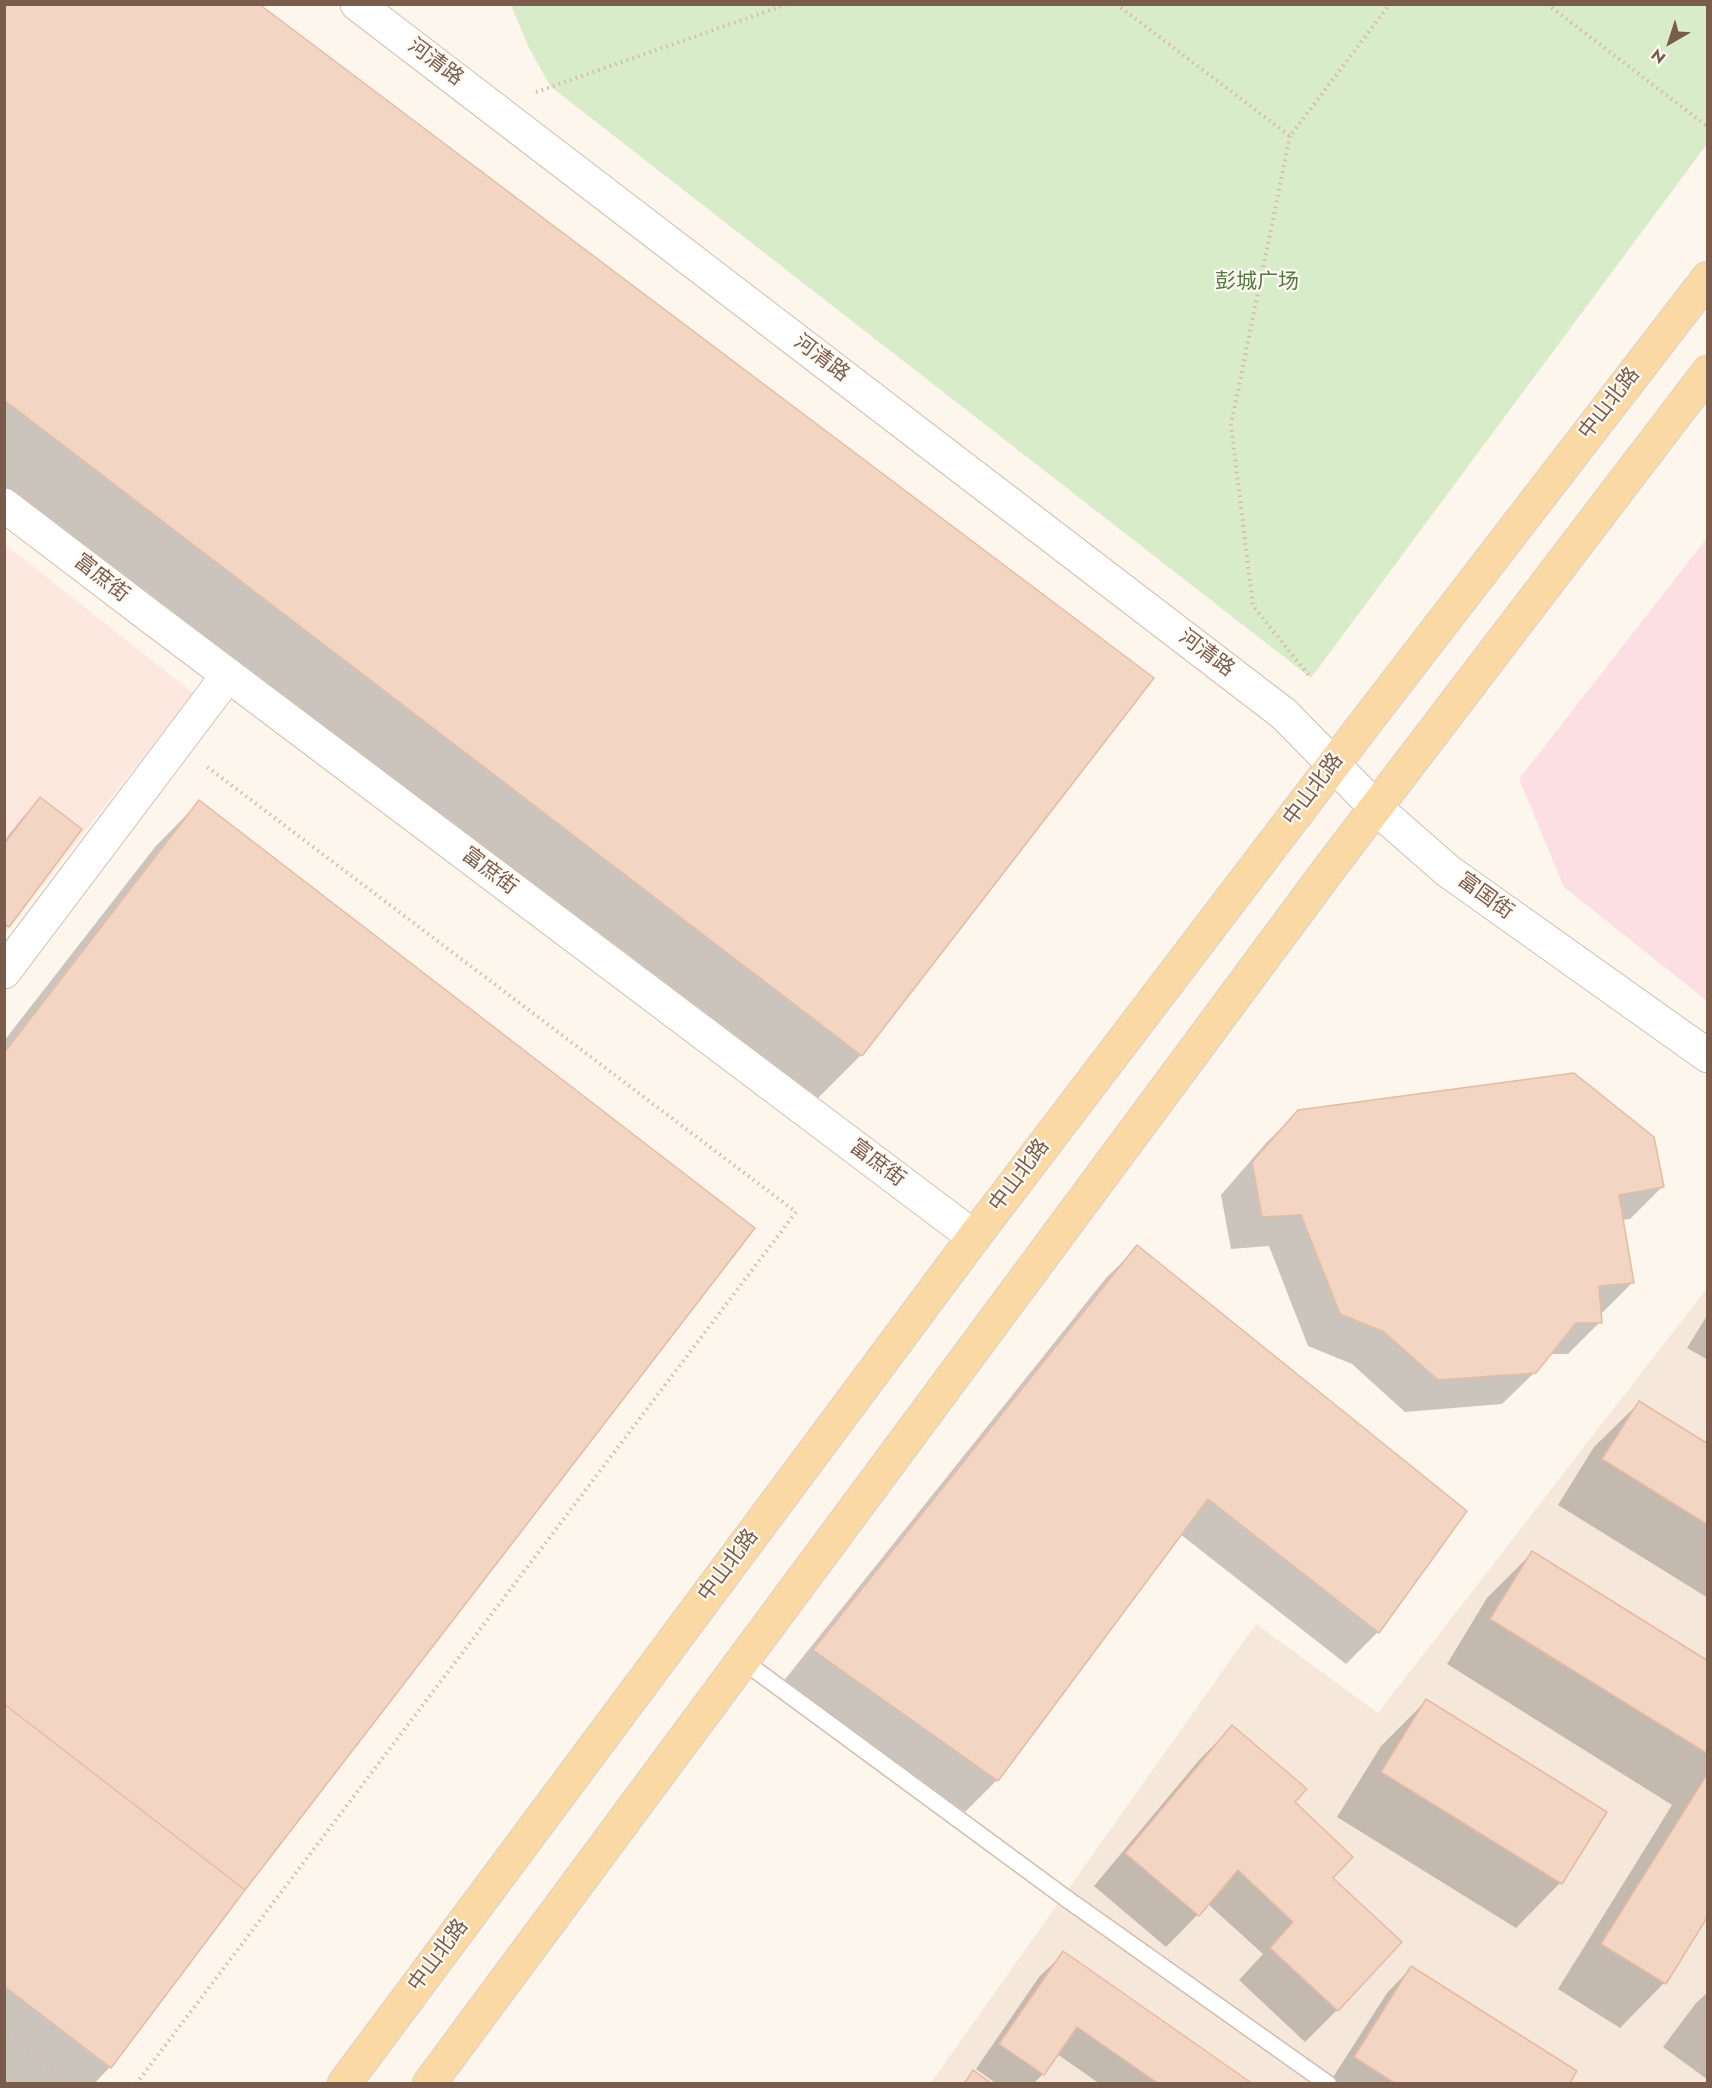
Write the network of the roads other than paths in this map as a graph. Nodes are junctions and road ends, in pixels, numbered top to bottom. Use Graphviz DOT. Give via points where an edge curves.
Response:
graph roads {
  1 [pos="377,10"];
  2 [pos="1707,278"];
  3 [pos="1707,372"];
  4 [pos="4,505"];
  5 [pos="228,675"];
  6 [pos="1284,714"];
  7 [pos="1333,766"];
  8 [pos="1376,808"];
  9 [pos="4,972"];
  10 [pos="1707,1056"];
  11 [pos="974,1237"];
  12 [pos="742,1660"];
  13 [pos="344,2084"];
  14 [pos="429,2084"];
  15 [pos="1328,2084"];
  1 -- 6 [label="street, 河清路" via="505,117"];
  2 -- 7 [label="main road, 中山北路"];
  3 -- 8 [label="main road"];
  4 -- 5 [label="street, 富庶街"];
  5 -- 9 [label="street"];
  5 -- 11 [label="street, 富庶街"];
  6 -- 7 [label="street, 富国街"];
  7 -- 8 [label="street, 富国街"];
  7 -- 11 [label="main road, 中山北路"];
  8 -- 10 [label="street, 富国街" via="1448,871"];
  8 -- 12 [label="main road"];
  11 -- 13 [label="main road, 中山北路"];
  12 -- 14 [label="main road"];
  12 -- 15 [label="lane" via="1067,1899"];
}
